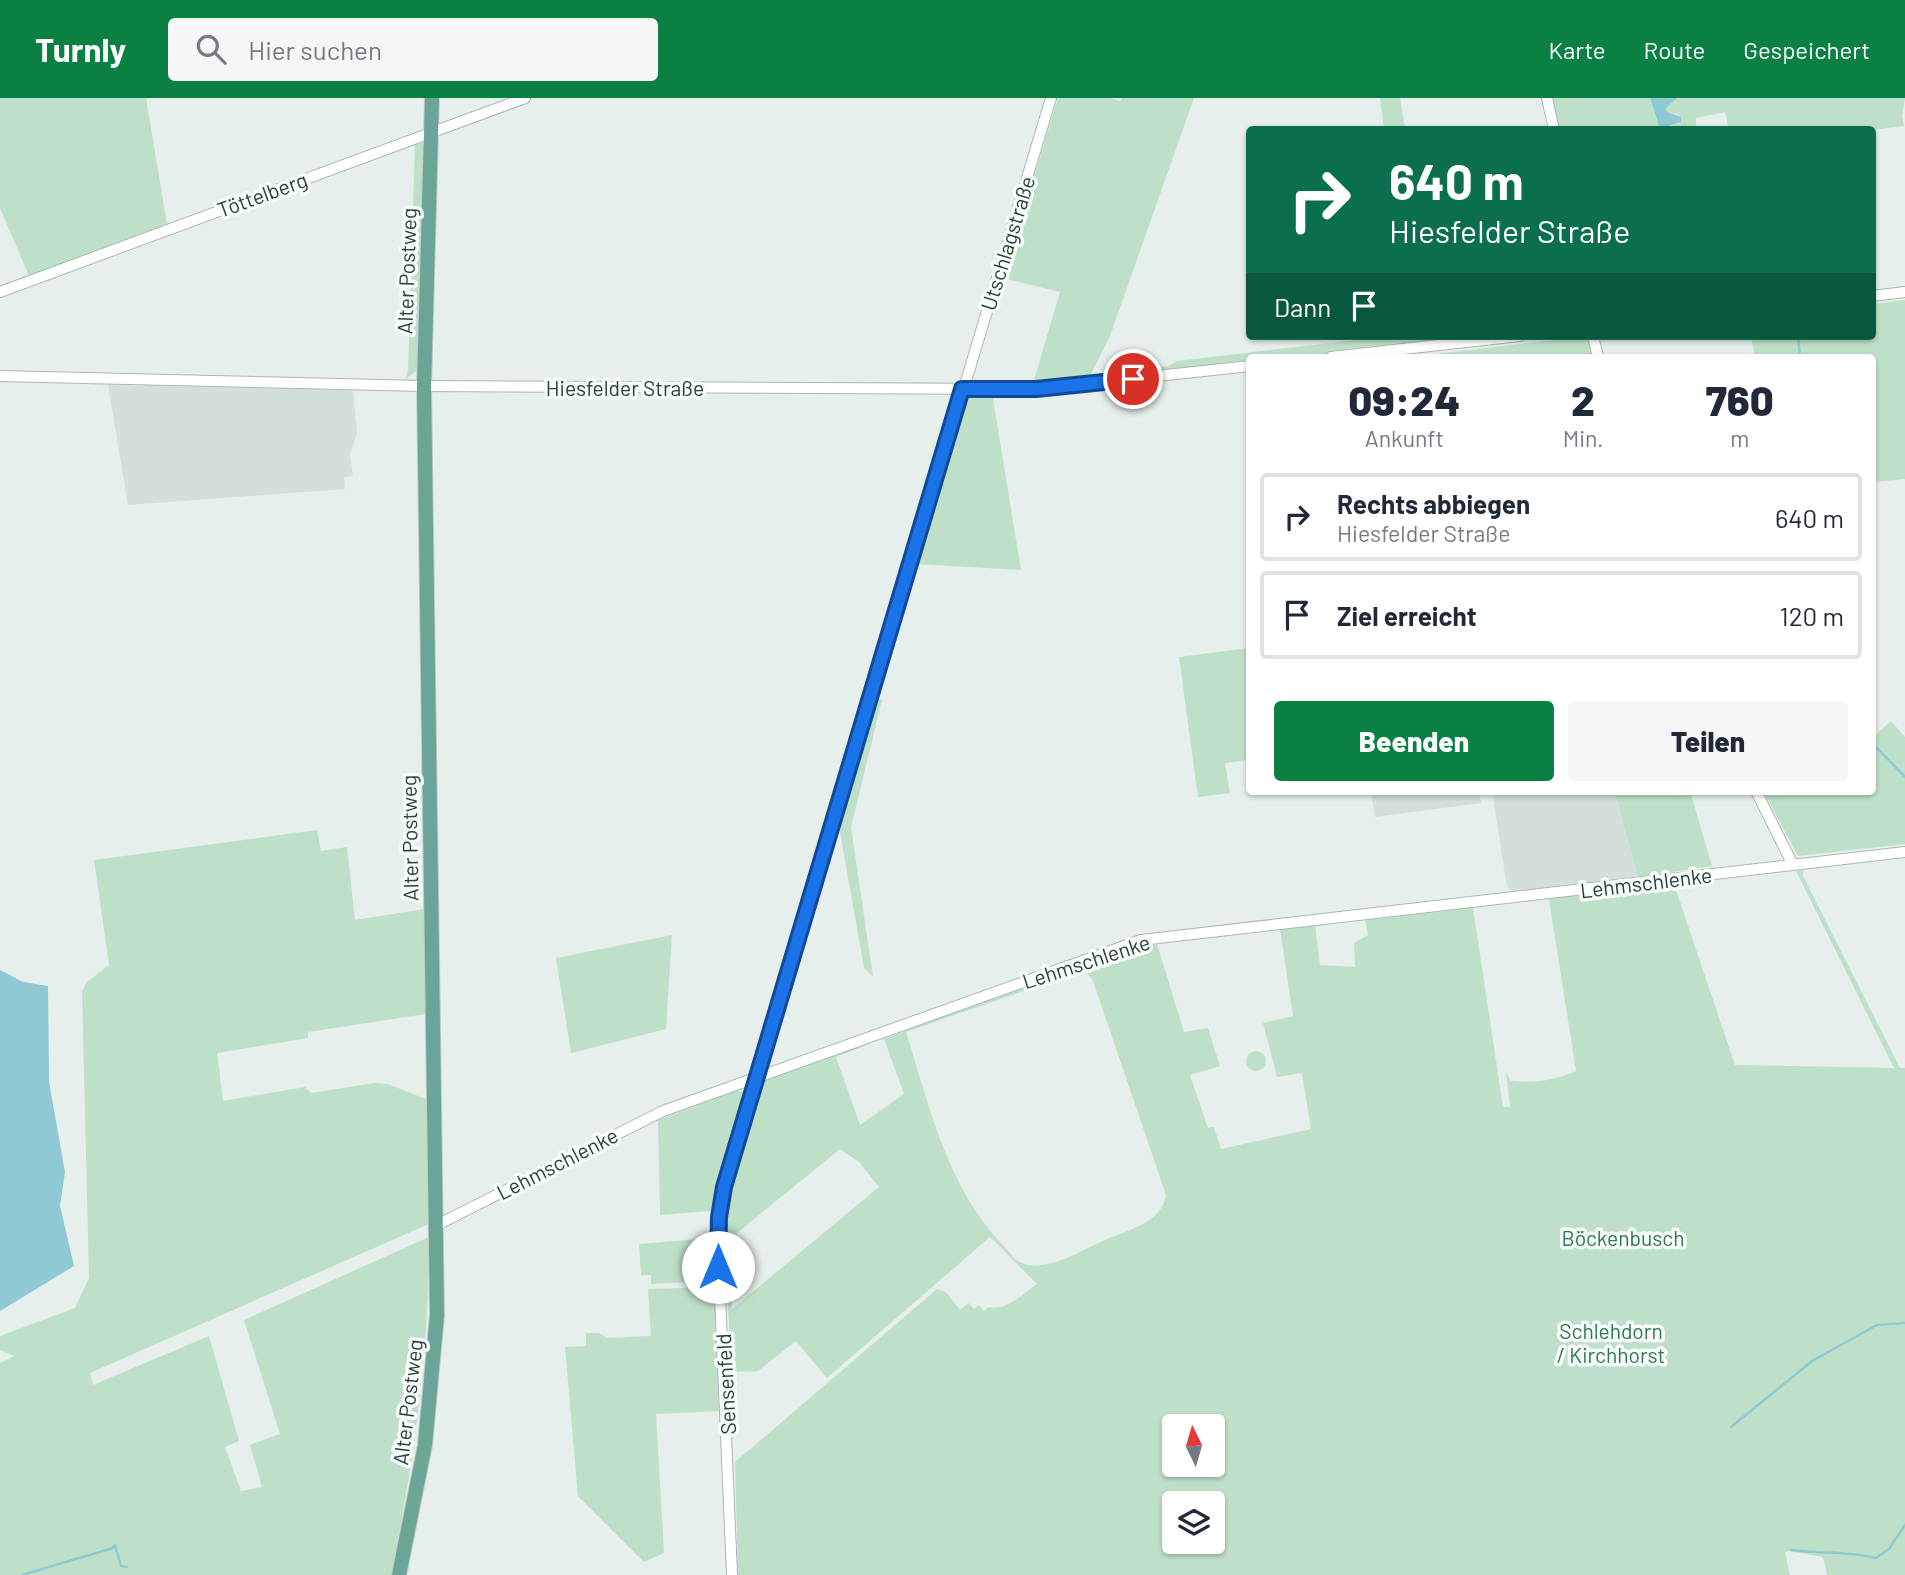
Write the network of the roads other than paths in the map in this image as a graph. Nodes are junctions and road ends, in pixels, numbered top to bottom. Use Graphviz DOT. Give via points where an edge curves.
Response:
graph roads {
  1 [pos="432,98"];
  2 [pos="525,98"];
  3 [pos="1051,98"];
  4 [pos="1547,98"];
  5 [pos="1553,126"];
  6 [pos="431,133"];
  7 [pos="0,292"];
  8 [pos="1905,292"];
  9 [pos="1876,296"];
  10 [pos="1484,340"];
  11 [pos="1358,354"];
  12 [pos="1246,366"];
  13 [pos="0,376"];
  14 [pos="424,386"];
  15 [pos="962,389"];
  16 [pos="1758,795"];
  17 [pos="1905,852"];
  18 [pos="1793,865"];
  19 [pos="756,1078"];
  20 [pos="437,1224"];
  21 [pos="400,1575"];
  22 [pos="732,1575"];
  1 -- 6 [label="main road, Alter Postweg"];
  2 -- 6 [label="street, Töttelberg"];
  3 -- 15 [label="street, Utschlagstraße"];
  4 -- 5 [label="street"];
  6 -- 7 [label="street, Töttelberg"];
  6 -- 14 [label="main road, Alter Postweg"];
  8 -- 9 [label="street"];
  10 -- 11 [label="street"];
  12 -- 15 [label="street, Hiesfelder Straße" via="1036,389"];
  13 -- 14 [label="street, Hiesfelder Straße"];
  14 -- 15 [label="street, Hiesfelder Straße"];
  14 -- 20 [label="main road, Alter Postweg"];
  15 -- 19 [label="street, Sensenfeld"];
  16 -- 18 [label="street"];
  17 -- 18 [label="street, Lehmschlenke"];
  18 -- 19 [label="street, Lehmschlenke" via="1141,940"];
  19 -- 20 [label="street, Lehmschlenke" via="663,1111"];
  19 -- 22 [label="street, Sensenfeld" via="724,1187 718,1240"];
  20 -- 21 [label="main road, Alter Postweg" via="432,1392"];
}
